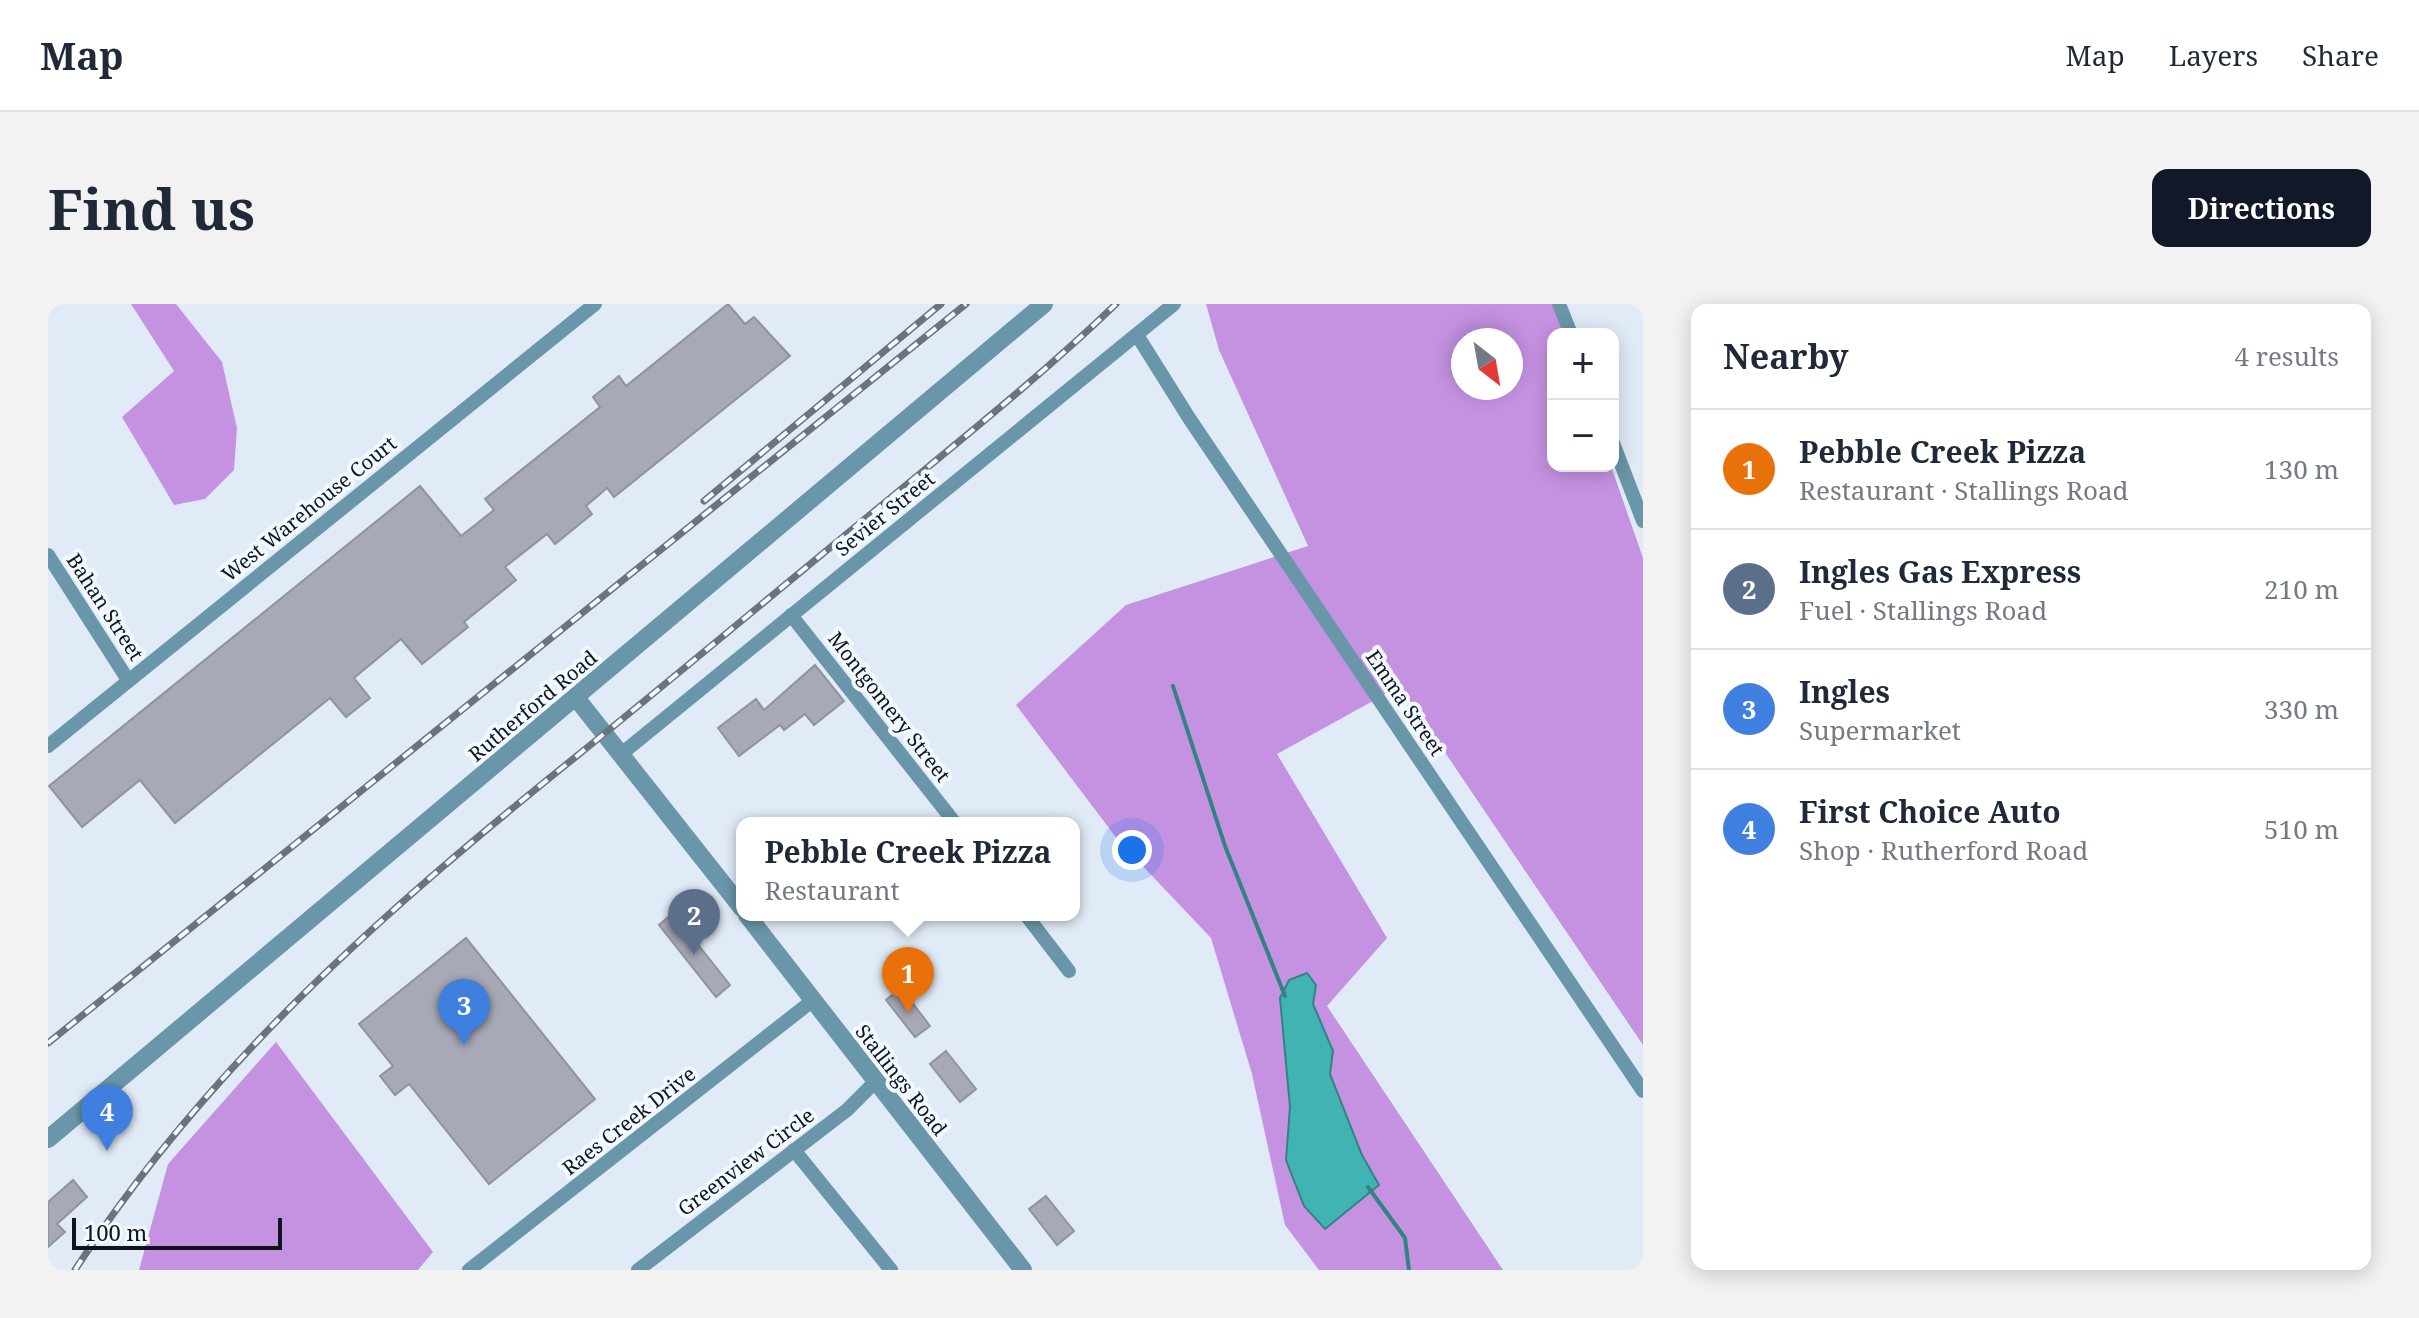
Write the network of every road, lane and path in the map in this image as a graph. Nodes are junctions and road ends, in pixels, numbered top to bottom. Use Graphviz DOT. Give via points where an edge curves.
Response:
graph roads {
  1 [pos="595,304"];
  2 [pos="1044,304"];
  3 [pos="1174,304"];
  4 [pos="1559,304"];
  5 [pos="1569,328"];
  6 [pos="1137,335"];
  7 [pos="1619,459"];
  8 [pos="1643,521"];
  9 [pos="48,555"];
  10 [pos="791,615"];
  11 [pos="128,680"];
  12 [pos="577,699"];
  13 [pos="48,746"];
  14 [pos="620,755"];
  15 [pos="950,817"];
  16 [pos="736,900"];
  17 [pos="752,921"];
  18 [pos="1031,921"];
  19 [pos="1069,971"];
  20 [pos="812,1001"];
  21 [pos="875,1082"];
  22 [pos="1643,1091"];
  23 [pos="48,1139"];
  24 [pos="794,1150"];
  25 [pos="469,1270"];
  26 [pos="638,1270"];
  27 [pos="891,1270"];
  28 [pos="1023,1270"];
  1 -- 11 [label="street, West Warehouse Court"];
  2 -- 12 [label="street, Rutherford Road"];
  3 -- 6 [label="street, Sevier Street"];
  4 -- 5 [label="street"];
  6 -- 10 [label="street, Sevier Street"];
  6 -- 22 [label="street, Emma Street"];
  7 -- 8 [label="street"];
  9 -- 11 [label="street, Bahan Street"];
  10 -- 14 [label="street, Sevier Street"];
  10 -- 15 [label="street, Montgomery Street"];
  11 -- 13 [label="street, West Warehouse Court"];
  12 -- 14 [label="street"];
  12 -- 23 [label="street, Rutherford Road"];
  14 -- 16 [label="street"];
  17 -- 20 [label="street, Stallings Road"];
  18 -- 19 [label="street"];
  20 -- 21 [label="street, Stallings Road"];
  20 -- 25 [label="street, Raes Creek Drive"];
  21 -- 24 [label="street, Greenview Circle"];
  21 -- 28 [label="street, Stallings Road"];
  24 -- 26 [label="street, Greenview Circle"];
  24 -- 27 [label="street"];
}
